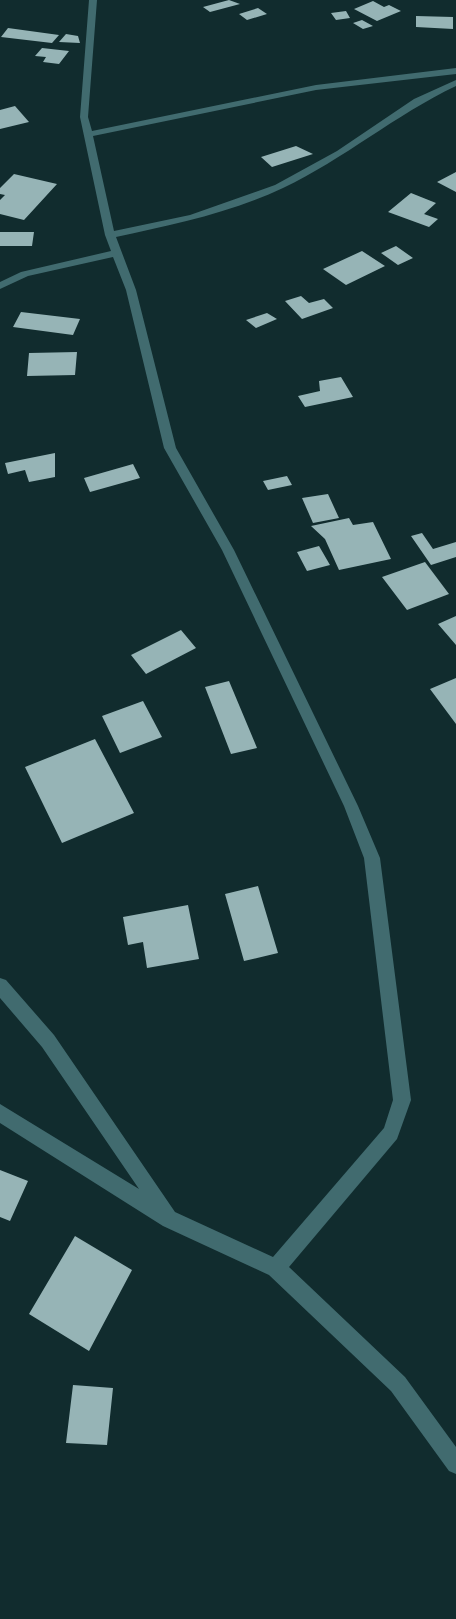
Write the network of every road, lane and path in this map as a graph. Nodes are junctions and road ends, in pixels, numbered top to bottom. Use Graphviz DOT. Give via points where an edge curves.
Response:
graph roads {
  1 [pos="93,0"];
  2 [pos="456,71"];
  3 [pos="456,83"];
  4 [pos="87,135"];
  5 [pos="110,235"];
  6 [pos="116,253"];
  7 [pos="0,286"];
  8 [pos="0,986"];
  9 [pos="0,1113"];
  10 [pos="170,1219"];
  11 [pos="276,1268"];
  12 [pos="456,1464"];
  1 -- 4 [label="street" via="84,117"];
  2 -- 4 [label="street" via="291,92"];
  3 -- 5 [label="street" via="417,100 340,153 278,187 193,217"];
  4 -- 5 [label="street"];
  5 -- 6 [label="street"];
  6 -- 7 [label="street" via="25,274"];
  6 -- 11 [label="street" via="131,290 171,448 233,561 351,806 372,858 402,1100 391,1133"];
  8 -- 10 [label="street" via="48,1041"];
  9 -- 10 [label="street"];
  10 -- 11 [label="street"];
  11 -- 12 [label="street" via="398,1384"];
}
